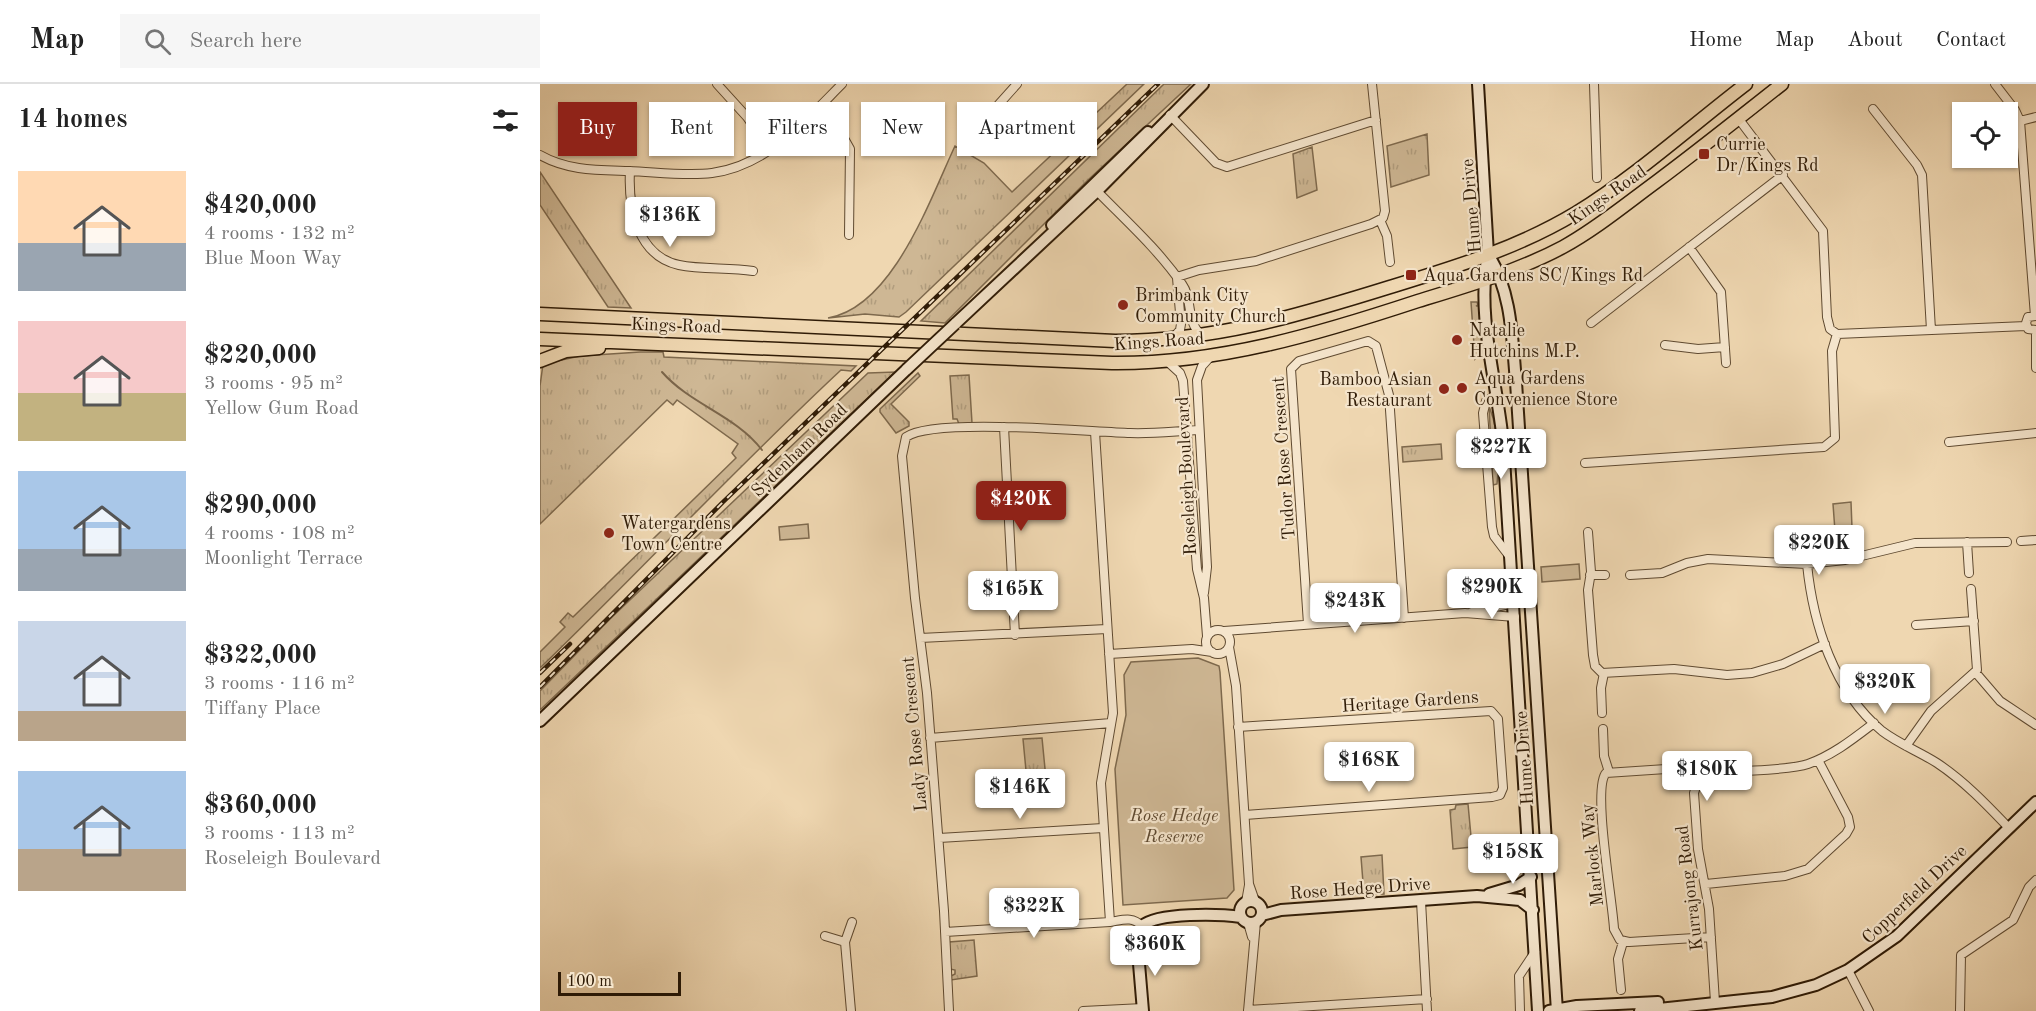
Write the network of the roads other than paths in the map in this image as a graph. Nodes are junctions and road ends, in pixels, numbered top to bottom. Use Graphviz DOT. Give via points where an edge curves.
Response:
graph roads {
  1 [pos="717,84"];
  2 [pos="842,84"];
  3 [pos="1017,84"];
  4 [pos="1203,84"];
  5 [pos="1372,84"];
  6 [pos="1479,84"];
  7 [pos="1594,84"];
  8 [pos="1746,84"];
  9 [pos="1782,84"];
  10 [pos="1995,84"];
  11 [pos="824,102"];
  12 [pos="1001,102"];
  13 [pos="1874,109"];
  14 [pos="1170,115"];
  15 [pos="746,116"];
  16 [pos="2036,117"];
  17 [pos="1738,118"];
  18 [pos="1376,120"];
  19 [pos="2020,121"];
  20 [pos="849,147"];
  21 [pos="540,155"];
  22 [pos="759,156"];
  23 [pos="630,171"];
  24 [pos="1783,175"];
  25 [pos="1597,178"];
  26 [pos="1094,188"];
  27 [pos="1380,220"];
  28 [pos="2027,222"];
  29 [pos="2036,222"];
  30 [pos="849,235"];
  31 [pos="1689,247"];
  32 [pos="1488,254"];
  33 [pos="1390,262"];
  34 [pos="753,271"];
  35 [pos="1500,274"];
  36 [pos="1177,277"];
  37 [pos="1483,280"];
  38 [pos="540,314"];
  39 [pos="2031,322"];
  40 [pos="1591,323"];
  41 [pos="1931,330"];
  42 [pos="1837,334"];
  43 [pos="1204,336"];
  44 [pos="540,339"];
  45 [pos="1171,340"];
  46 [pos="638,342"];
  47 [pos="1665,345"];
  48 [pos="2035,346"];
  49 [pos="1725,347"];
  50 [pos="1211,356"];
  51 [pos="540,361"];
  52 [pos="1168,362"];
  53 [pos="1726,363"];
  54 [pos="2036,368"];
  55 [pos="1496,395"];
  56 [pos="1004,427"];
  57 [pos="1188,430"];
  58 [pos="1199,430"];
  59 [pos="1095,432"];
  60 [pos="2036,433"];
  61 [pos="1949,442"];
  62 [pos="1585,463"];
  63 [pos="1588,532"];
  64 [pos="2036,540"];
  65 [pos="2021,541"];
  66 [pos="1968,542"];
  67 [pos="2007,542"];
  68 [pos="1511,558"];
  69 [pos="1808,564"];
  70 [pos="1969,573"];
  71 [pos="1590,575"];
  72 [pos="1605,575"];
  73 [pos="1630,575"];
  74 [pos="1971,589"];
  75 [pos="1204,598"];
  76 [pos="1514,603"];
  77 [pos="1532,609"];
  78 [pos="1465,614"];
  79 [pos="1206,617"];
  80 [pos="1515,617"];
  81 [pos="1404,618"];
  82 [pos="1974,621"];
  83 [pos="1308,624"];
  84 [pos="1916,625"];
  85 [pos="1107,629"];
  86 [pos="1221,630"];
  87 [pos="1241,630"];
  88 [pos="1015,635"];
  89 [pos="1206,638"];
  90 [pos="920,639"];
  91 [pos="1825,644"];
  92 [pos="1229,645"];
  93 [pos="1192,649"];
  94 [pos="1214,653"];
  95 [pos="1109,654"];
  96 [pos="1233,667"];
  97 [pos="1604,673"];
  98 [pos="1976,673"];
  99 [pos="1602,713"];
  100 [pos="540,721"];
  101 [pos="1111,723"];
  102 [pos="1874,723"];
  103 [pos="2036,725"];
  104 [pos="1239,727"];
  105 [pos="1603,729"];
  106 [pos="930,738"];
  107 [pos="1906,746"];
  108 [pos="1818,760"];
  109 [pos="1610,772"];
  110 [pos="1699,781"];
  111 [pos="2036,794"];
  112 [pos="2036,802"];
  113 [pos="1245,815"];
  114 [pos="2020,815"];
  115 [pos="2008,827"];
  116 [pos="1104,828"];
  117 [pos="939,838"];
  118 [pos="1531,877"];
  119 [pos="2036,880"];
  120 [pos="1706,884"];
  121 [pos="1477,897"];
  122 [pos="1420,901"];
  123 [pos="1533,910"];
  124 [pos="1251,912"];
  125 [pos="852,922"];
  126 [pos="1110,922"];
  127 [pos="1139,924"];
  128 [pos="945,932"];
  129 [pos="825,936"];
  130 [pos="1711,937"];
  131 [pos="845,942"];
  132 [pos="1623,942"];
  133 [pos="1535,951"];
  134 [pos="1848,970"];
  135 [pos="1621,990"];
  136 [pos="1427,999"];
  137 [pos="1715,1002"];
  138 [pos="1143,1007"];
  139 [pos="1554,1010"];
  140 [pos="851,1011"];
  141 [pos="949,1011"];
  142 [pos="1083,1011"];
  143 [pos="1248,1011"];
  144 [pos="1427,1011"];
  145 [pos="1520,1011"];
  146 [pos="1538,1011"];
  147 [pos="1640,1011"];
  148 [pos="1869,1011"];
  149 [pos="1960,1011"];
  1 -- 15 [label="street"];
  2 -- 11 [label="street"];
  3 -- 12 [label="street"];
  4 -- 14 [label="street, Sydenham Road"];
  5 -- 18 [label="street"];
  6 -- 32 [label="street, Hume Drive"];
  7 -- 25 [label="street"];
  8 -- 32 [label="main road, Kings Road" via="1602,196 1533,237"];
  9 -- 17 [label="main road, Kings Road"];
  10 -- 19 [label="street"];
  13 -- 41 [label="street" via="1922,175"];
  14 -- 18 [label="street" via="1216,164 1227,167"];
  14 -- 26 [label="street, Sydenham Road" via="1136,142"];
  16 -- 19 [label="street"];
  17 -- 24 [label="street"];
  17 -- 35 [label="main road, Kings Road" via="1585,233"];
  18 -- 27 [label="street" via="1384,211"];
  19 -- 28 [label="street"];
  20 -- 30 [label="street"];
  21 -- 23 [label="street" via="570,167"];
  22 -- 23 [label="street" via="712,173"];
  23 -- 34 [label="street" via="632,213 642,236 657,255 679,265"];
  24 -- 31 [label="street"];
  24 -- 42 [label="street" via="1823,231 1827,317"];
  26 -- 36 [label="street"];
  26 -- 100 [label="street, Sydenham Road, bridge"];
  27 -- 33 [label="street" via="1387,236"];
  27 -- 36 [label="street" via="1248,263"];
  28 -- 29 [label="street"];
  28 -- 39 [label="street"];
  31 -- 40 [label="street"];
  31 -- 49 [label="street" via="1721,292"];
  32 -- 35 [label="street, Hume Drive"];
  32 -- 37 [label="street, Hume Drive"];
  32 -- 43 [label="main road, Kings Road" via="1280,321"];
  35 -- 37 [label="main road, Kings Road"];
  35 -- 77 [label="street, Hume Drive" via="1512,343"];
  36 -- 43 [label="street" via="1188,296 1194,328"];
  36 -- 45 [label="street" via="1181,324"];
  37 -- 50 [label="main road, Kings Road" via="1313,334"];
  37 -- 55 [label="street, Hume Drive"];
  38 -- 45 [label="main road, Kings Road" via="1078,340"];
  39 -- 41 [label="street"];
  39 -- 48 [label="street"];
  41 -- 42 [label="street"];
  42 -- 62 [label="street" via="1832,351 1836,430 1832,442 1824,447"];
  43 -- 45 [label="main road, Kings Road"];
  44 -- 46 [label="main road, Kings Road"];
  46 -- 51 [label="main road" via="572,350"];
  46 -- 52 [label="main road, Kings Road" via="1099,363"];
  47 -- 49 [label="street"];
  48 -- 54 [label="street"];
  49 -- 53 [label="street"];
  50 -- 52 [label="main road, Kings Road"];
  50 -- 58 [label="street, Roseleigh Boulevard" via="1197,380"];
  52 -- 57 [label="street, Roseleigh Boulevard" via="1183,381"];
  55 -- 68 [label="street, Hume Drive"];
  55 -- 68 [label="street" via="1486,401 1483,413 1492,526 1494,536"];
  56 -- 59 [label="street, Lady Rose Crescent"];
  56 -- 88 [label="street"];
  56 -- 90 [label="street, Lady Rose Crescent" via="923,431 906,437 902,456"];
  57 -- 58 [label="street, Lady Rose Crescent"];
  57 -- 59 [label="street, Lady Rose Crescent"];
  57 -- 75 [label="street, Roseleigh Boulevard" via="1197,569"];
  58 -- 75 [label="street, Roseleigh Boulevard" via="1207,567"];
  59 -- 85 [label="street"];
  60 -- 61 [label="street"];
  63 -- 71 [label="street"];
  64 -- 65 [label="street"];
  66 -- 67 [label="street"];
  66 -- 69 [label="street" via="1915,543 1845,560"];
  66 -- 70 [label="street"];
  68 -- 76 [label="street, Hume Drive"];
  69 -- 73 [label="street" via="1714,559 1687,563 1662,573"];
  69 -- 91 [label="street" via="1814,613"];
  71 -- 72 [label="street"];
  71 -- 97 [label="street" via="1594,662"];
  74 -- 82 [label="street"];
  75 -- 79 [label="street, Roseleigh Boulevard"];
  76 -- 77 [label="street"];
  76 -- 78 [label="street"];
  76 -- 80 [label="street, Hume Drive"];
  77 -- 80 [label="street"];
  77 -- 139 [label="street, Hume Drive"];
  78 -- 80 [label="street"];
  78 -- 81 [label="street"];
  79 -- 86 [label="street"];
  79 -- 89 [label="street, Roseleigh Boulevard"];
  80 -- 118 [label="street, Hume Drive"];
  81 -- 83 [label="street"];
  81 -- 83 [label="street, Tudor Rose Crescent" via="1389,395 1376,346 1368,341 1299,361 1291,369"];
  82 -- 84 [label="street"];
  82 -- 98 [label="street"];
  83 -- 87 [label="street"];
  85 -- 88 [label="street"];
  85 -- 95 [label="street"];
  86 -- 87 [label="street"];
  86 -- 89 [label="street"];
  86 -- 92 [label="street"];
  87 -- 92 [label="street"];
  88 -- 90 [label="street"];
  89 -- 93 [label="street"];
  89 -- 94 [label="street" via="1207,647"];
  90 -- 106 [label="street, Lady Rose Crescent"];
  91 -- 97 [label="street" via="1783,664 1752,673 1727,675 1674,669"];
  91 -- 102 [label="street" via="1849,690"];
  92 -- 94 [label="street" via="1223,652"];
  92 -- 96 [label="street"];
  93 -- 94 [label="street"];
  93 -- 95 [label="street"];
  94 -- 96 [label="street"];
  95 -- 101 [label="street"];
  96 -- 104 [label="street"];
  97 -- 99 [label="street"];
  98 -- 103 [label="street" via="2000,701"];
  98 -- 107 [label="street" via="1931,711"];
  101 -- 106 [label="street"];
  101 -- 116 [label="street" via="1101,783"];
  102 -- 107 [label="street"];
  102 -- 108 [label="street"];
  104 -- 113 [label="street"];
  104 -- 113 [label="street, Heritage Gardens" via="1491,711 1498,719 1503,788 1500,795 1492,797"];
  105 -- 109 [label="street" via="1604,756"];
  106 -- 117 [label="street, Lady Rose Crescent"];
  107 -- 115 [label="street" via="1963,782"];
  108 -- 110 [label="street" via="1788,769 1709,775"];
  108 -- 120 [label="street" via="1848,817 1850,827 1845,836 1816,863 1796,874"];
  109 -- 110 [label="street" via="1681,768"];
  109 -- 132 [label="street, Marlock Way" via="1602,777 1601,786 1605,848 1614,929"];
  110 -- 120 [label="street, Kurrajong Road" via="1694,798 1698,849"];
  111 -- 114 [label="street, Copperfield Drive"];
  112 -- 114 [label="street, Copperfield Drive"];
  113 -- 124 [label="street"];
  114 -- 115 [label="street, Copperfield Drive"];
  115 -- 134 [label="street, Copperfield Drive" via="1897,936"];
  116 -- 117 [label="street"];
  116 -- 126 [label="street"];
  117 -- 128 [label="street, Lady Rose Crescent"];
  118 -- 121 [label="street, Rose Hedge Drive" via="1511,888"];
  118 -- 123 [label="street, Hume Drive"];
  119 -- 149 [label="street" via="2013,920 1961,955"];
  120 -- 130 [label="street, Kurrajong Road"];
  121 -- 122 [label="street, Rose Hedge Drive"];
  121 -- 123 [label="street, Rose Hedge Drive" via="1520,900"];
  122 -- 124 [label="street, Rose Hedge Drive"];
  122 -- 136 [label="street"];
  123 -- 133 [label="street, Hume Drive"];
  124 -- 127 [label="street"];
  124 -- 143 [label="street"];
  125 -- 131 [label="street"];
  126 -- 127 [label="street"];
  126 -- 128 [label="street"];
  127 -- 138 [label="street"];
  128 -- 141 [label="street, Lady Rose Crescent"];
  129 -- 131 [label="street"];
  130 -- 132 [label="street"];
  130 -- 137 [label="street, Kurrajong Road"];
  131 -- 140 [label="street"];
  132 -- 135 [label="street" via="1618,958"];
  133 -- 145 [label="street" via="1519,976"];
  133 -- 146 [label="street, Hume Drive"];
  134 -- 137 [label="street, Copperfield Drive" via="1784,994"];
  134 -- 148 [label="street"];
  136 -- 143 [label="street"];
  136 -- 144 [label="street"];
  137 -- 139 [label="street, Copperfield Drive"];
  137 -- 147 [label="street, Copperfield Drive"];
  138 -- 142 [label="street"];
}
